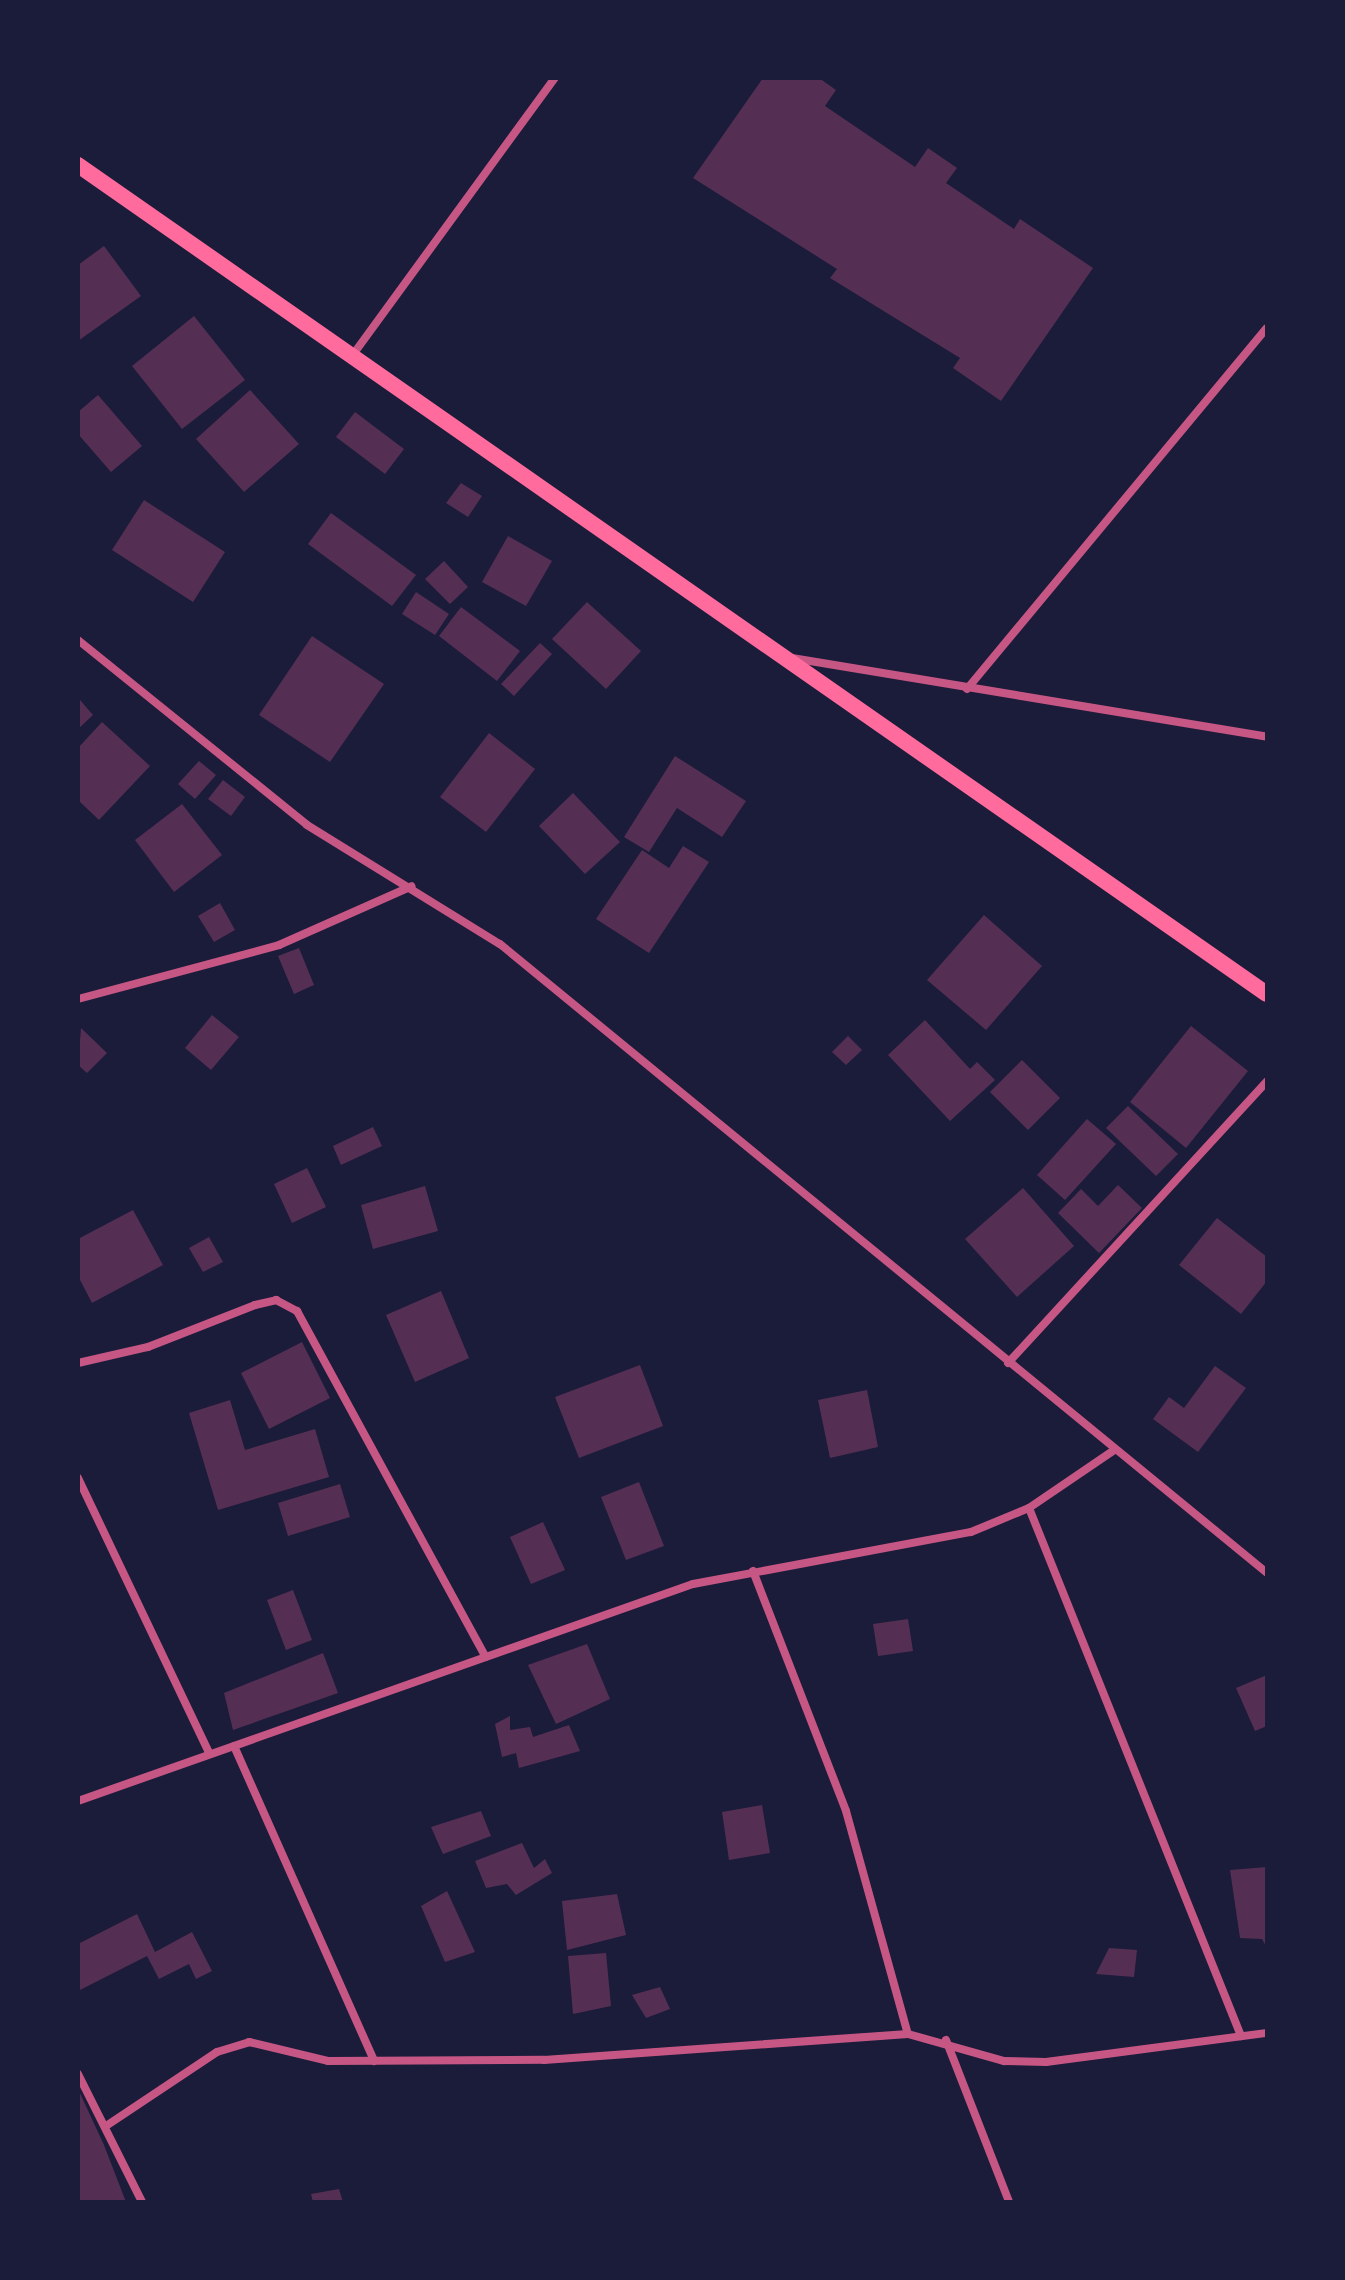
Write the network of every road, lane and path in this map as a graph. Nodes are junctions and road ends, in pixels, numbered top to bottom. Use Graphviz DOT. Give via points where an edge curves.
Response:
graph roads {
  1 [pos="555,78"];
  2 [pos="78,165"];
  3 [pos="1267,328"];
  4 [pos="352,356"];
  5 [pos="78,640"];
  6 [pos="784,656"];
  7 [pos="967,689"];
  8 [pos="1267,737"];
  9 [pos="412,886"];
  10 [pos="1267,994"];
  11 [pos="78,999"];
  12 [pos="1267,1081"];
  13 [pos="78,1363"];
  14 [pos="1008,1363"];
  15 [pos="1113,1451"];
  16 [pos="78,1478"];
  17 [pos="1029,1508"];
  18 [pos="753,1571"];
  19 [pos="1267,1573"];
  20 [pos="486,1657"];
  21 [pos="234,1746"];
  22 [pos="209,1753"];
  23 [pos="78,1801"];
  24 [pos="1267,2033"];
  25 [pos="908,2034"];
  26 [pos="1241,2036"];
  27 [pos="946,2040"];
  28 [pos="374,2061"];
  29 [pos="78,2074"];
  30 [pos="109,2124"];
  31 [pos="142,2202"];
  32 [pos="1009,2202"];
  1 -- 4 [label="street"];
  2 -- 4 [label="main road"];
  3 -- 7 [label="street"];
  4 -- 6 [label="main road"];
  5 -- 9 [label="street" via="307,825"];
  6 -- 7 [label="street"];
  6 -- 10 [label="main road"];
  7 -- 8 [label="street"];
  9 -- 11 [label="street" via="279,945"];
  9 -- 14 [label="street" via="500,944"];
  12 -- 14 [label="street"];
  13 -- 20 [label="street" via="148,1347 276,1300 297,1311"];
  14 -- 15 [label="street"];
  15 -- 17 [label="street"];
  15 -- 19 [label="street"];
  16 -- 22 [label="street"];
  17 -- 18 [label="street" via="971,1532"];
  17 -- 26 [label="street"];
  18 -- 20 [label="street" via="620,1607"];
  18 -- 25 [label="street" via="846,1811"];
  20 -- 21 [label="street"];
  21 -- 22 [label="street"];
  21 -- 28 [label="street"];
  22 -- 23 [label="street"];
  24 -- 26 [label="street"];
  25 -- 27 [label="street"];
  25 -- 28 [label="street" via="544,2060"];
  26 -- 27 [label="street" via="1046,2062 1004,2061"];
  27 -- 32 [label="street"];
  28 -- 30 [label="street" via="328,2061 249,2042 217,2052"];
  29 -- 30 [label="street"];
  30 -- 31 [label="street"];
}
